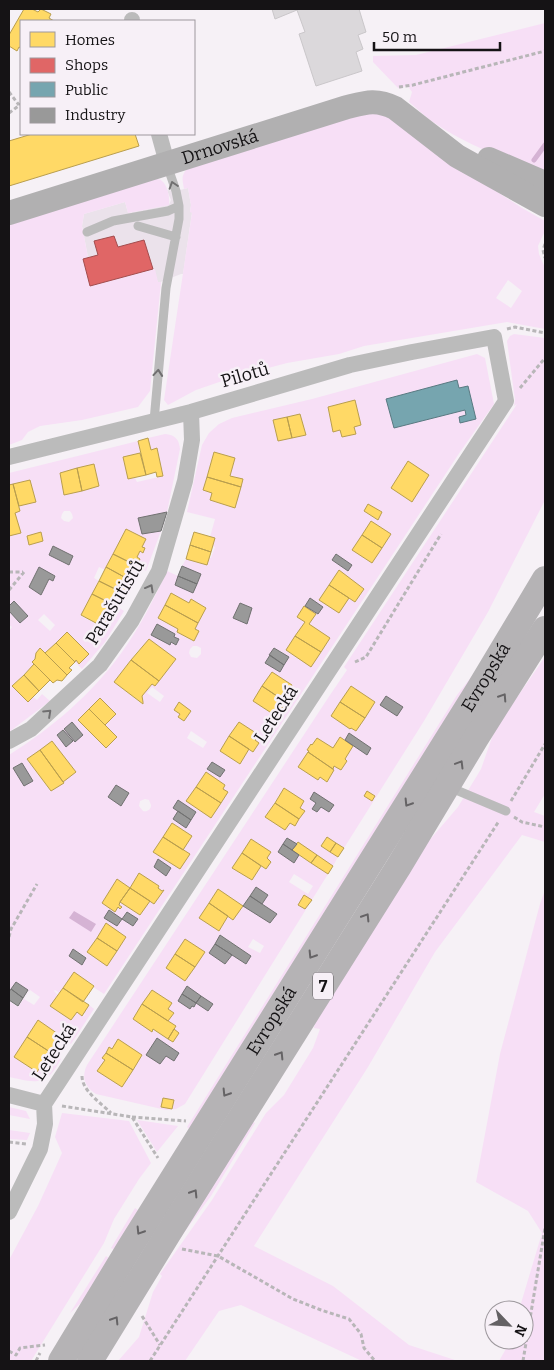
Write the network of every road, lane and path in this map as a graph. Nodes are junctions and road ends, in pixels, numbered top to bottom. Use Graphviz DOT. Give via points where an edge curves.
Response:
graph roads {
  1 [pos="545,51"];
  2 [pos="394,88"];
  3 [pos="9,92"];
  4 [pos="20,105"];
  5 [pos="9,113"];
  6 [pos="426,132"];
  7 [pos="160,135"];
  8 [pos="167,163"];
  9 [pos="545,183"];
  10 [pos="545,205"];
  11 [pos="179,206"];
  12 [pos="9,212"];
  13 [pos="138,226"];
  14 [pos="87,232"];
  15 [pos="176,237"];
  16 [pos="545,244"];
  17 [pos="545,258"];
  18 [pos="545,333"];
  19 [pos="494,337"];
  20 [pos="545,358"];
  21 [pos="506,400"];
  22 [pos="191,412"];
  23 [pos="154,421"];
  24 [pos="9,457"];
  25 [pos="442,534"];
  26 [pos="9,572"];
  27 [pos="545,579"];
  28 [pos="9,590"];
  29 [pos="545,629"];
  30 [pos="352,664"];
  31 [pos="9,741"];
  32 [pos="545,744"];
  33 [pos="447,786"];
  34 [pos="506,811"];
  35 [pos="545,827"];
  36 [pos="37,884"];
  37 [pos="9,937"];
  38 [pos="83,1070"];
  39 [pos="9,1095"];
  40 [pos="44,1104"];
  41 [pos="112,1114"];
  42 [pos="132,1117"];
  43 [pos="186,1121"];
  44 [pos="9,1142"];
  45 [pos="29,1145"];
  46 [pos="158,1158"];
  47 [pos="9,1212"];
  48 [pos="545,1228"];
  49 [pos="176,1248"];
  50 [pos="218,1256"];
  51 [pos="142,1315"];
  52 [pos="160,1345"];
  53 [pos="9,1351"];
  54 [pos="53,1353"];
  55 [pos="16,1355"];
  56 [pos="13,1361"];
  57 [pos="90,1361"];
  58 [pos="150,1361"];
  59 [pos="376,1361"];
  60 [pos="523,1361"];
  1 -- 2 [label="path"];
  3 -- 4 [label="path"];
  4 -- 5 [label="path"];
  6 -- 8 [label="main road, Drnovská" via="395,108 385,103 368,102"];
  6 -- 9 [label="main road, Drnovská"];
  6 -- 10 [label="main road, Drnovská" via="465,161"];
  7 -- 8 [label="street"];
  11 -- 8 [label="lane, one-way"];
  8 -- 12 [label="main road, Drnovská"];
  11 -- 14 [label="lane" via="113,221"];
  11 -- 15 [label="lane"];
  13 -- 15 [label="lane"];
  23 -- 15 [label="lane, one-way" via="166,288"];
  16 -- 17 [label="path"];
  18 -- 19 [label="path" via="516,327"];
  19 -- 21 [label="street"];
  19 -- 22 [label="street, Pilotů" via="350,365"];
  20 -- 21 [label="path" via="512,398"];
  21 -- 40 [label="street, Letecká"];
  22 -- 23 [label="street, Pilotů"];
  31 -- 22 [label="street, Parašutistů, one-way" via="31,729 100,665 132,620 159,571 185,481 192,440"];
  23 -- 24 [label="street, Pilotů"];
  25 -- 30 [label="path" via="366,657"];
  26 -- 28 [label="path" via="24,572"];
  27 -- 54 [label="main road, Evropská / 7, one-way" via="140,1230"];
  33 -- 29 [label="main road, Evropská / 7, one-way"];
  32 -- 34 [label="path"];
  33 -- 34 [label="lane"];
  57 -- 33 [label="main road, Evropská / 7, one-way"];
  34 -- 35 [label="path" via="522,822"];
  34 -- 50 [label="path"];
  36 -- 37 [label="path"];
  38 -- 41 [label="path" via="82,1082"];
  39 -- 40 [label="street"];
  40 -- 41 [label="path"];
  40 -- 47 [label="street" via="40,1149"];
  41 -- 42 [label="path"];
  42 -- 43 [label="path"];
  42 -- 46 [label="path"];
  44 -- 45 [label="path"];
  48 -- 60 [label="path"];
  49 -- 50 [label="path"];
  50 -- 52 [label="path"];
  50 -- 59 [label="path" via="293,1299 349,1319 361,1334 364,1348"];
  51 -- 52 [label="path"];
  52 -- 58 [label="path"];
  53 -- 55 [label="path"];
  54 -- 55 [label="path" via="20,1348"];
  55 -- 56 [label="path"];
}
